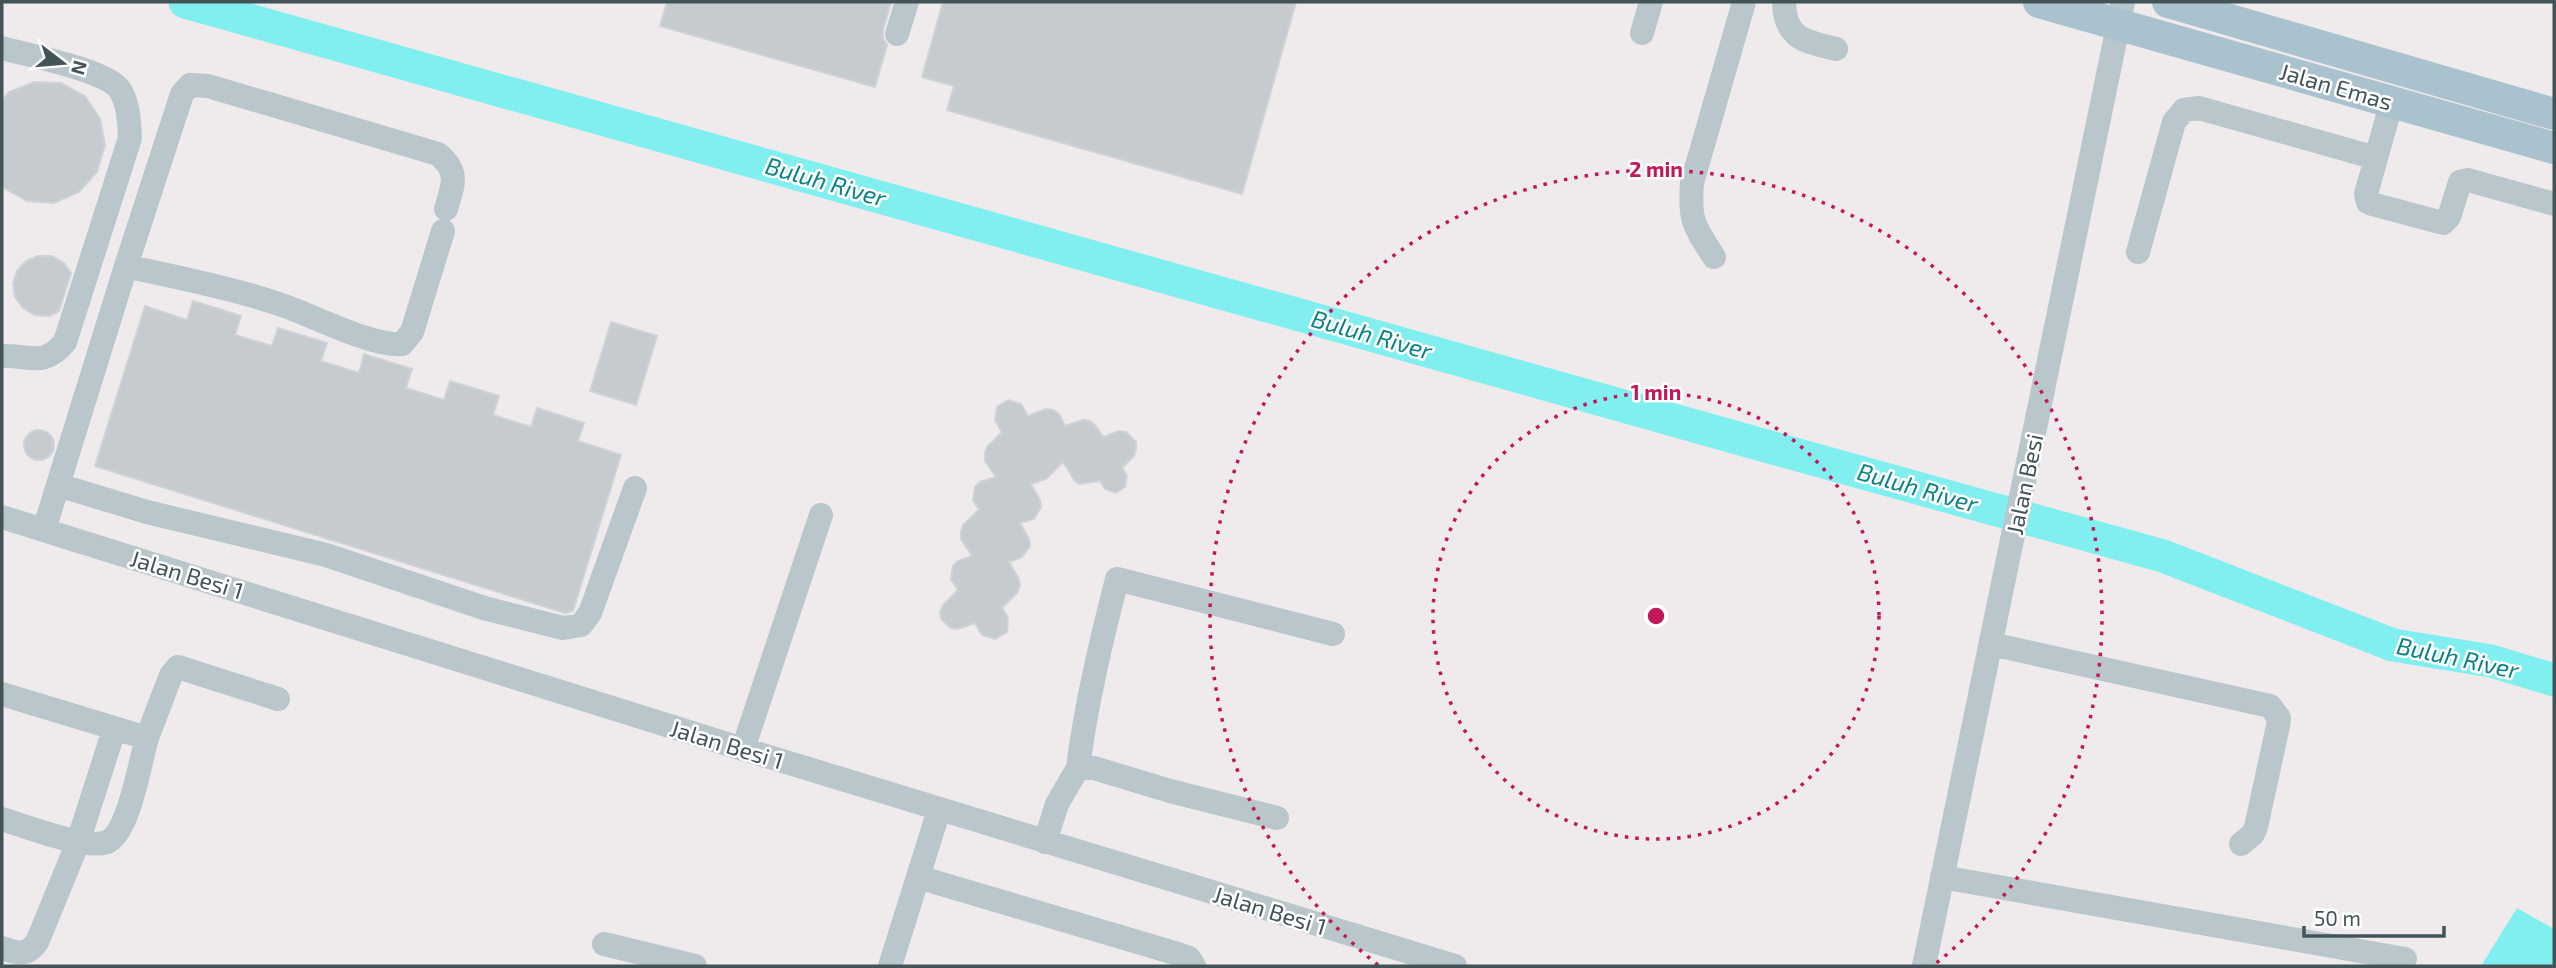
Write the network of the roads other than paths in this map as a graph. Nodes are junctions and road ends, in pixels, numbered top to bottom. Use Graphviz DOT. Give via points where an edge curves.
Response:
graph roads {
  1 [pos="907,2"];
  2 [pos="1651,2"];
  3 [pos="1744,2"];
  4 [pos="1784,2"];
  5 [pos="2039,2"];
  6 [pos="2168,2"];
  7 [pos="2120,13"];
  8 [pos="1642,33"];
  9 [pos="897,34"];
  10 [pos="2,48"];
  11 [pos="1836,49"];
  12 [pos="2392,101"];
  13 [pos="2554,114"];
  14 [pos="2554,148"];
  15 [pos="2376,158"];
  16 [pos="2554,204"];
  17 [pos="2138,252"];
  18 [pos="1714,257"];
  19 [pos="127,266"];
  20 [pos="2,356"];
  21 [pos="58,485"];
  22 [pos="635,488"];
  23 [pos="821,515"];
  24 [pos="2,517"];
  25 [pos="44,530"];
  26 [pos="1333,634"];
  27 [pos="1991,644"];
  28 [pos="2,694"];
  29 [pos="278,699"];
  30 [pos="114,730"];
  31 [pos="146,738"];
  32 [pos="743,749"];
  33 [pos="1078,768"];
  34 [pos="939,810"];
  35 [pos="1277,818"];
  36 [pos="2,819"];
  37 [pos="78,842"];
  38 [pos="1045,842"];
  39 [pos="2241,844"];
  40 [pos="918,877"];
  41 [pos="1942,877"];
  42 [pos="604,944"];
  43 [pos="2,948"];
  44 [pos="2405,959"];
  45 [pos="695,966"];
  46 [pos="890,966"];
  47 [pos="1194,966"];
  48 [pos="1455,966"];
  49 [pos="1924,966"];
  1 -- 9 [label="street"];
  2 -- 8 [label="street"];
  3 -- 18 [label="street" via="1692,183 1690,211"];
  4 -- 11 [label="street" via="1785,22 1793,33 1807,42"];
  5 -- 7 [label="main road, Jalan Emas"];
  6 -- 13 [label="main road, Jalan Emas"];
  7 -- 12 [label="main road, Jalan Emas"];
  7 -- 27 [label="street, Jalan Besi"];
  10 -- 20 [label="street" via="95,73 118,88 128,111 130,138 65,342 54,354 39,358"];
  12 -- 14 [label="main road, Jalan Emas"];
  12 -- 15 [label="street"];
  15 -- 16 [label="street" via="2368,202 2439,223 2449,217 2464,180"];
  15 -- 17 [label="street" via="2199,108 2184,110 2175,122"];
  19 -- 19 [label="street" via="278,303 349,331 402,344 412,332 445,220 454,180 450,164 439,154 208,86 190,85 182,94"];
  19 -- 21 [label="street"];
  21 -- 22 [label="street" via="147,512 326,555 484,608 564,628 581,625 590,613"];
  21 -- 25 [label="street"];
  23 -- 32 [label="street"];
  24 -- 25 [label="street, Jalan Besi 1"];
  25 -- 32 [label="street, Jalan Besi 1"];
  26 -- 33 [label="street" via="1117,579 1094,669"];
  27 -- 39 [label="street" via="2270,706 2279,718 2278,726 2256,827"];
  27 -- 41 [label="street, Jalan Besi"];
  28 -- 30 [label="street"];
  29 -- 31 [label="street" via="178,667"];
  30 -- 31 [label="street"];
  30 -- 37 [label="street"];
  31 -- 37 [label="street" via="123,825 109,842"];
  32 -- 34 [label="street, Jalan Besi 1"];
  33 -- 35 [label="street" via="1094,768"];
  33 -- 38 [label="street" via="1057,804"];
  34 -- 38 [label="street, Jalan Besi 1"];
  34 -- 40 [label="street"];
  36 -- 37 [label="street"];
  37 -- 43 [label="street" via="34,947 21,954"];
  38 -- 48 [label="street, Jalan Besi 1"];
  40 -- 46 [label="street"];
  40 -- 47 [label="street" via="1178,954"];
  41 -- 44 [label="street"];
  41 -- 49 [label="street, Jalan Besi"];
  42 -- 45 [label="street"];
}
